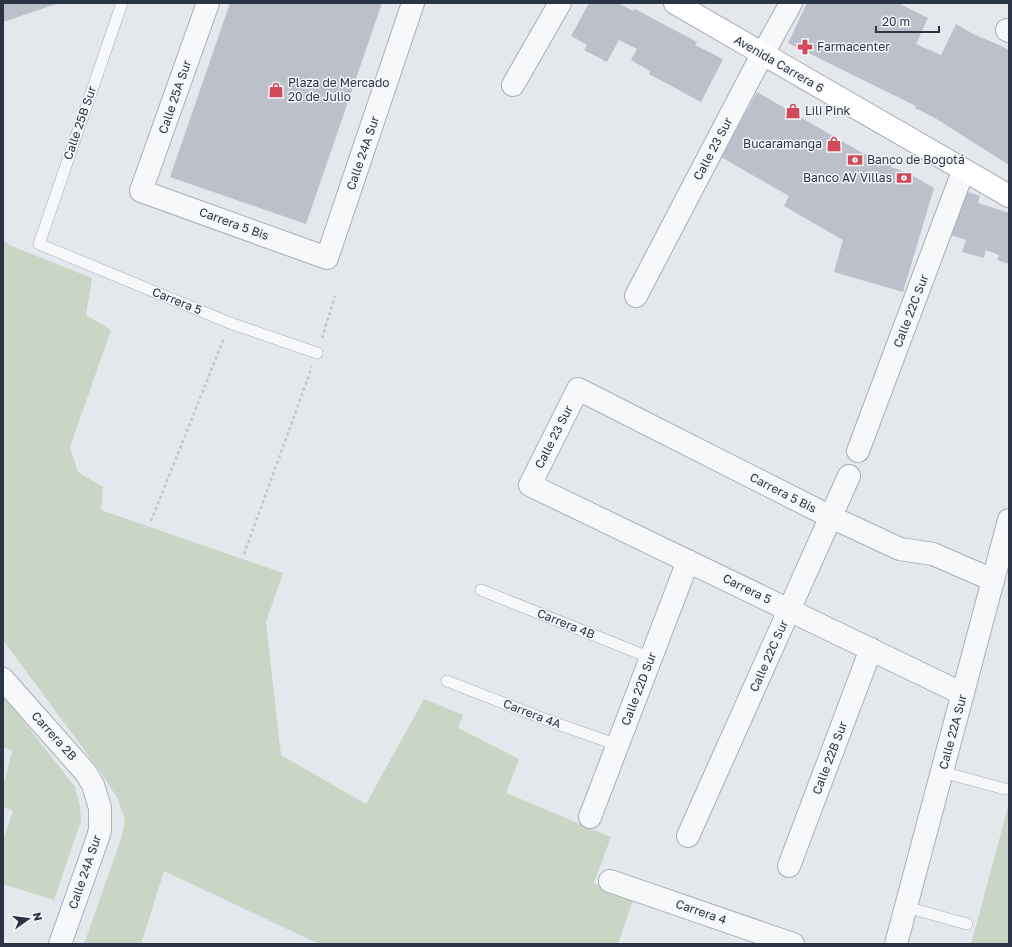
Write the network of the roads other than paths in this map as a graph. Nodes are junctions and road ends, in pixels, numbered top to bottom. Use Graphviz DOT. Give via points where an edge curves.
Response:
graph roads {
  1 [pos="122,3"];
  2 [pos="208,3"];
  3 [pos="413,3"];
  4 [pos="560,3"];
  5 [pos="675,3"];
  6 [pos="791,3"];
  7 [pos="763,54"];
  8 [pos="513,85"];
  9 [pos="965,171"];
  10 [pos="141,191"];
  11 [pos="1009,196"];
  12 [pos="39,244"];
  13 [pos="327,258"];
  14 [pos="636,296"];
  15 [pos="317,353"];
  16 [pos="578,389"];
  17 [pos="858,451"];
  18 [pos="849,476"];
  19 [pos="530,485"];
  20 [pos="831,517"];
  21 [pos="1009,520"];
  22 [pos="688,561"];
  23 [pos="993,580"];
  24 [pos="481,590"];
  25 [pos="790,610"];
  26 [pos="871,649"];
  27 [pos="651,658"];
  28 [pos="3,679"];
  29 [pos="447,681"];
  30 [pos="963,694"];
  31 [pos="618,745"];
  32 [pos="942,772"];
  33 [pos="1005,789"];
  34 [pos="97,798"];
  35 [pos="590,817"];
  36 [pos="688,836"];
  37 [pos="788,866"];
  38 [pos="610,881"];
  39 [pos="906,907"];
  40 [pos="967,924"];
  41 [pos="60,944"];
  42 [pos="793,944"];
  43 [pos="896,944"];
  1 -- 12 [label="lane, Calle 25B Sur"];
  2 -- 10 [label="street, Calle 25A Sur"];
  3 -- 13 [label="street, Calle 24A Sur"];
  4 -- 8 [label="street"];
  5 -- 7 [label="main road, Avenida Carrera 6"];
  6 -- 7 [label="street, Calle 23 Sur"];
  7 -- 9 [label="main road, Avenida Carrera 6"];
  7 -- 14 [label="street, Calle 23 Sur"];
  9 -- 11 [label="main road, Avenida Carrera 6"];
  9 -- 17 [label="street, Calle 22C Sur"];
  10 -- 13 [label="street, Carrera 5 Bis"];
  12 -- 15 [label="lane, Carrera 5" via="230,322"];
  16 -- 19 [label="street, Calle 23 Sur"];
  16 -- 20 [label="street, Carrera 5 Bis"];
  18 -- 20 [label="street, Calle 22C Sur"];
  19 -- 22 [label="street, Carrera 5"];
  20 -- 23 [label="street, Carrera 5 Bis" via="900,549 934,554"];
  20 -- 25 [label="street, Calle 22C Sur"];
  21 -- 23 [label="street, Calle 22A Sur"];
  22 -- 25 [label="street, Carrera 5"];
  22 -- 27 [label="street, Calle 22D Sur"];
  23 -- 30 [label="street, Calle 22A Sur"];
  24 -- 27 [label="lane, Carrera 4B"];
  25 -- 26 [label="street, Carrera 5"];
  25 -- 36 [label="street, Calle 22C Sur"];
  26 -- 30 [label="street, Carrera 5"];
  26 -- 37 [label="street, Calle 22B Sur"];
  27 -- 31 [label="street, Calle 22D Sur"];
  28 -- 34 [label="street, Carrera 2B" via="86,772"];
  29 -- 31 [label="lane, Carrera 4A"];
  30 -- 32 [label="street, Calle 22A Sur"];
  31 -- 35 [label="street, Calle 22D Sur"];
  32 -- 33 [label="lane"];
  32 -- 39 [label="street, Calle 22A Sur"];
  34 -- 41 [label="street, Calle 24A Sur" via="100,819 97,840"];
  38 -- 42 [label="street, Carrera 4"];
  39 -- 40 [label="lane"];
  39 -- 43 [label="street, Calle 22A Sur"];
}
